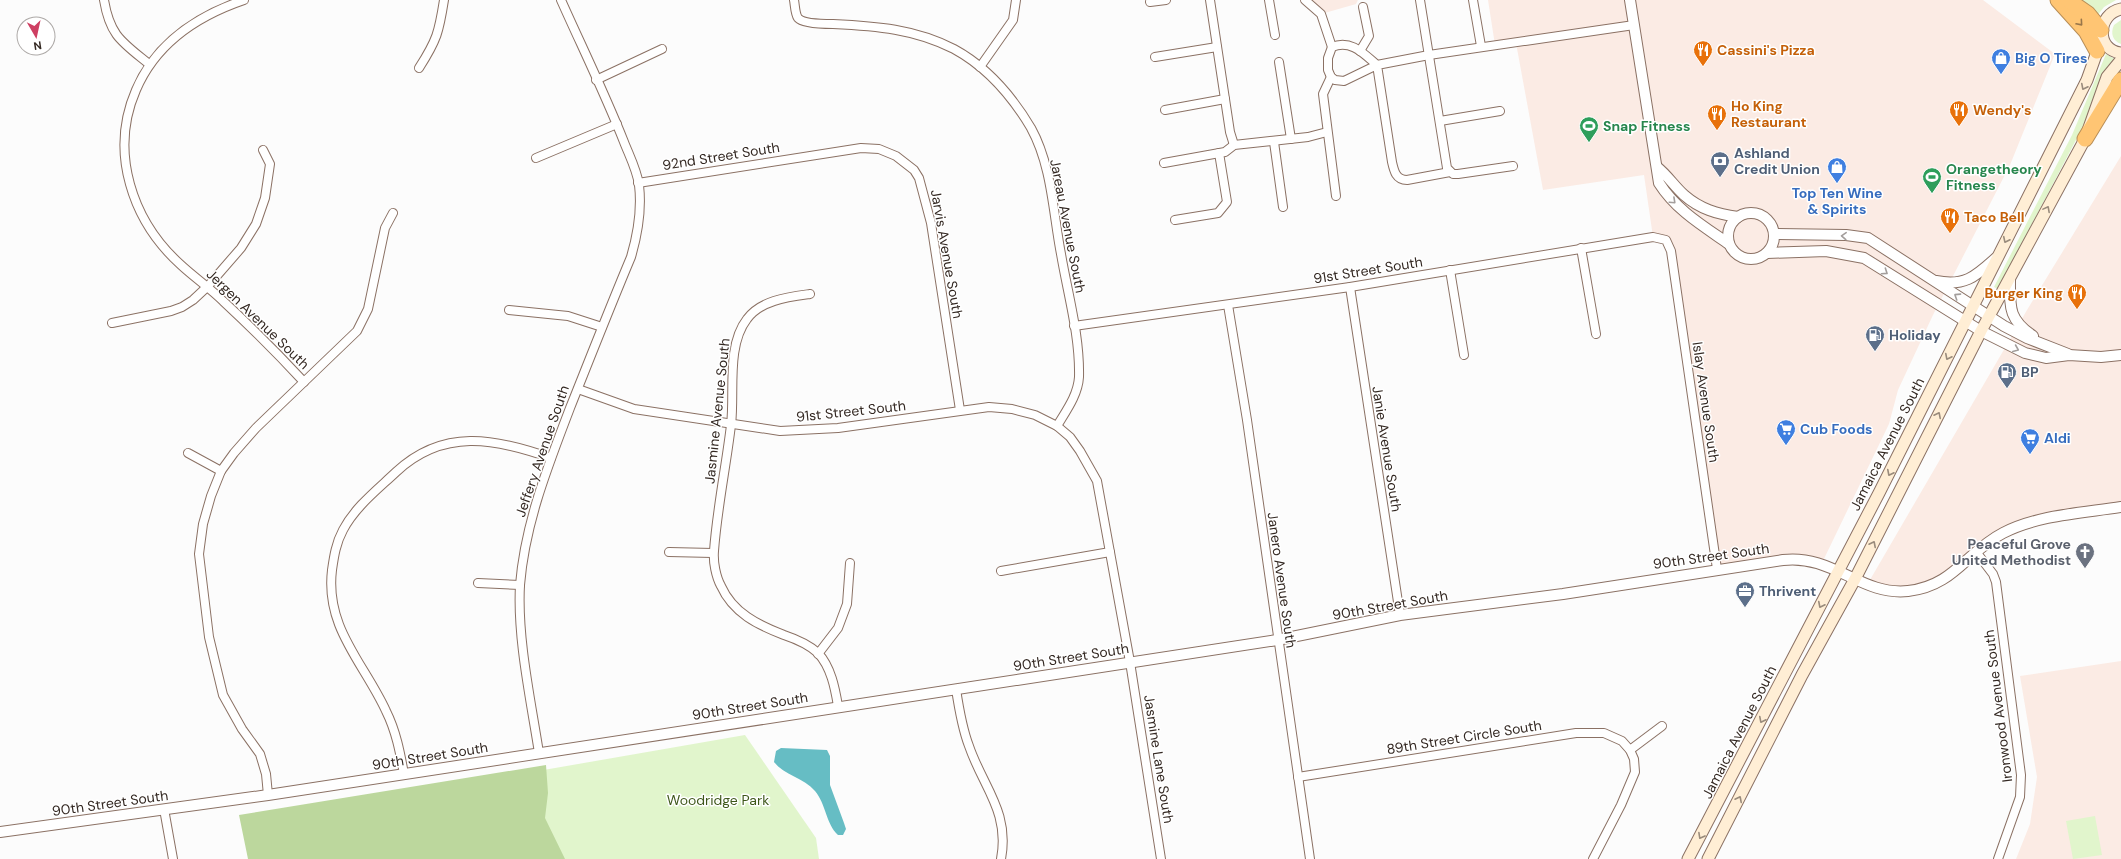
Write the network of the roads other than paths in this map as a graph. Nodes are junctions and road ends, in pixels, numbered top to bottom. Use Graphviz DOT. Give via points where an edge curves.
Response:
graph roads {
  1 [pos="104,0"];
  2 [pos="244,0"];
  3 [pos="444,0"];
  4 [pos="560,0"];
  5 [pos="794,0"];
  6 [pos="1016,0"];
  7 [pos="1166,0"];
  8 [pos="1210,0"];
  9 [pos="1270,0"];
  10 [pos="1305,0"];
  11 [pos="1420,0"];
  12 [pos="1473,0"];
  13 [pos="1630,0"];
  14 [pos="2058,0"];
  15 [pos="2068,0"];
  16 [pos="1150,2"];
  17 [pos="1363,7"];
  18 [pos="2120,9"];
  19 [pos="1634,25"];
  20 [pos="1275,35"];
  21 [pos="2100,39"];
  22 [pos="1481,46"];
  23 [pos="1217,47"];
  24 [pos="1332,47"];
  25 [pos="662,50"];
  26 [pos="1360,51"];
  27 [pos="2121,53"];
  28 [pos="1429,55"];
  29 [pos="1155,57"];
  30 [pos="2121,60"];
  31 [pos="1278,62"];
  32 [pos="149,64"];
  33 [pos="1378,65"];
  34 [pos="980,67"];
  35 [pos="419,68"];
  36 [pos="1331,77"];
  37 [pos="596,80"];
  38 [pos="2121,80"];
  39 [pos="1225,99"];
  40 [pos="1164,110"];
  41 [pos="1500,111"];
  42 [pos="1440,121"];
  43 [pos="617,124"];
  44 [pos="1327,132"];
  45 [pos="2085,139"];
  46 [pos="1291,140"];
  47 [pos="1274,142"];
  48 [pos="1234,145"];
  49 [pos="263,150"];
  50 [pos="1219,153"];
  51 [pos="807,156"];
  52 [pos="536,158"];
  53 [pos="1164,163"];
  54 [pos="1513,166"];
  55 [pos="1658,167"];
  56 [pos="1450,172"];
  57 [pos="638,183"];
  58 [pos="1336,196"];
  59 [pos="1283,207"];
  60 [pos="393,213"];
  61 [pos="1738,217"];
  62 [pos="1175,220"];
  63 [pos="1774,234"];
  64 [pos="1666,240"];
  65 [pos="1729,244"];
  66 [pos="1581,248"];
  67 [pos="1767,253"];
  68 [pos="1998,257"];
  69 [pos="1450,270"];
  70 [pos="2010,279"];
  71 [pos="1932,280"];
  72 [pos="208,286"];
  73 [pos="1350,287"];
  74 [pos="810,294"];
  75 [pos="1228,305"];
  76 [pos="1973,307"];
  77 [pos="509,310"];
  78 [pos="1989,318"];
  79 [pos="1966,321"];
  80 [pos="112,323"];
  81 [pos="1074,326"];
  82 [pos="602,327"];
  83 [pos="1981,331"];
  84 [pos="1596,334"];
  85 [pos="2045,344"];
  86 [pos="2069,355"];
  87 [pos="2121,355"];
  88 [pos="1464,356"];
  89 [pos="304,382"];
  90 [pos="578,389"];
  91 [pos="960,410"];
  92 [pos="731,424"];
  93 [pos="1057,426"];
  94 [pos="188,453"];
  95 [pos="551,458"];
  96 [pos="221,471"];
  97 [pos="2121,507"];
  98 [pos="669,552"];
  99 [pos="1110,552"];
  100 [pos="713,553"];
  101 [pos="1977,553"];
  102 [pos="850,563"];
  103 [pos="1717,569"];
  104 [pos="1001,570"];
  105 [pos="1839,570"];
  106 [pos="1855,579"];
  107 [pos="478,583"];
  108 [pos="520,585"];
  109 [pos="1400,616"];
  110 [pos="1277,640"];
  111 [pos="818,654"];
  112 [pos="1130,662"];
  113 [pos="956,689"];
  114 [pos="838,706"];
  115 [pos="1662,726"];
  116 [pos="1630,750"];
  117 [pos="539,753"];
  118 [pos="404,774"];
  119 [pos="1298,776"];
  120 [pos="268,795"];
  121 [pos="164,809"];
  122 [pos="0,832"];
  123 [pos="173,859"];
  124 [pos="1001,859"];
  125 [pos="1161,859"];
  126 [pos="1310,859"];
  127 [pos="1593,859"];
  128 [pos="1688,859"];
  129 [pos="1708,859"];
  130 [pos="1998,859"];
  1 -- 32 [label="street" via="107,17 120,41"];
  2 -- 32 [label="street, Jergen Avenue South" via="197,20 176,35"];
  3 -- 35 [label="street" via="439,32"];
  4 -- 37 [label="street, Jeffery Avenue South"];
  5 -- 34 [label="street, Jareau Avenue South" via="796,13 802,20 903,30 928,37 955,50"];
  6 -- 34 [label="street" via="1013,20"];
  7 -- 16 [label="street"];
  8 -- 23 [label="street"];
  9 -- 20 [label="street"];
  10 -- 24 [label="street" via="1321,14"];
  11 -- 28 [label="street"];
  12 -- 22 [label="street"];
  13 -- 19 [label="street"];
  14 -- 21 [label="highway, one-way" via="2086,31"];
  15 -- 21 [label="highway" via="2088,14"];
  17 -- 26 [label="street" via="1369,36"];
  18 -- 21 [label="main road, Jamaica Avenue South" via="2107,16"];
  19 -- 22 [label="street"];
  19 -- 55 [label="street"];
  21 -- 27 [label="main road" via="2111,50"];
  21 -- 68 [label="main road, Jamaica Avenue South, one-way" via="2087,80"];
  22 -- 28 [label="street"];
  23 -- 29 [label="street"];
  23 -- 39 [label="street"];
  24 -- 26 [label="street" via="1342,44"];
  24 -- 36 [label="street" via="1328,58"];
  25 -- 37 [label="street"];
  26 -- 33 [label="street"];
  28 -- 33 [label="street"];
  28 -- 42 [label="street"];
  30 -- 45 [label="main road" via="2107,78"];
  31 -- 46 [label="street"];
  32 -- 72 [label="street, Jergen Avenue South" via="129,105 124,154 128,184 137,206 158,239 181,265"];
  33 -- 36 [label="street" via="1344,81"];
  33 -- 56 [label="street" via="1392,162 1397,176 1402,180 1408,180"];
  34 -- 81 [label="street, Jareau Avenue South" via="1004,89 1031,129 1041,152 1048,176"];
  36 -- 44 [label="street" via="1322,94"];
  37 -- 43 [label="street, Jeffery Avenue South"];
  38 -- 45 [label="highway"];
  39 -- 40 [label="street"];
  39 -- 48 [label="street"];
  41 -- 42 [label="street"];
  42 -- 56 [label="street" via="1447,168"];
  43 -- 52 [label="street"];
  43 -- 57 [label="street, Jeffery Avenue South"];
  44 -- 46 [label="street"];
  44 -- 58 [label="street"];
  70 -- 45 [label="main road, one-way"];
  46 -- 47 [label="street"];
  47 -- 48 [label="street"];
  47 -- 59 [label="street"];
  48 -- 50 [label="street"];
  49 -- 72 [label="street" via="270,164 269,178 256,224 241,248"];
  50 -- 53 [label="street"];
  50 -- 62 [label="street" via="1227,202 1218,213"];
  51 -- 57 [label="street, 92nd Street South"];
  51 -- 91 [label="street, Jarvis Avenue South" via="861,148 879,149 896,156 914,170 919,178 931,223"];
  54 -- 56 [label="street" via="1458,174"];
  55 -- 61 [label="street" via="1683,194 1699,206 1716,213"];
  55 -- 65 [label="street, one-way" via="1659,183 1669,199"];
  57 -- 82 [label="street, Jeffery Avenue South" via="638,232 631,257"];
  60 -- 89 [label="street" via="385,228 368,309 357,331"];
  61 -- 63 [label="street" via="1745,214 1760,214 1772,226"];
  61 -- 65 [label="street" via="1729,229"];
  63 -- 67 [label="street" via="1774,241"];
  71 -- 63 [label="street, one-way" via="1868,238 1846,235"];
  64 -- 66 [label="street, 91st Street South" via="1653,237"];
  64 -- 103 [label="street, Islay Avenue South" via="1671,251"];
  65 -- 67 [label="street" via="1738,255 1745,258 1759,257"];
  66 -- 69 [label="street, 91st Street South"];
  66 -- 84 [label="street"];
  67 -- 79 [label="street, one-way" via="1826,251 1864,258"];
  68 -- 71 [label="street" via="1973,278 1963,282 1944,283"];
  68 -- 76 [label="main road, Jamaica Avenue South"];
  69 -- 73 [label="street, 91st Street South"];
  69 -- 88 [label="street"];
  70 -- 78 [label="main road"];
  70 -- 85 [label="street" via="2013,317 2018,325"];
  76 -- 71 [label="street, one-way"];
  72 -- 80 [label="street" via="193,300 171,311"];
  72 -- 89 [label="street, Jergen Avenue South"];
  73 -- 75 [label="street, 91st Street South"];
  73 -- 109 [label="street, Janie Avenue South"];
  74 -- 92 [label="street, Jasmine Avenue South" via="773,301 754,312 741,328 735,352"];
  75 -- 81 [label="street, 91st Street South"];
  75 -- 110 [label="street, Janero Avenue South" via="1247,420"];
  76 -- 78 [label="street"];
  76 -- 79 [label="main road, Jamaica Avenue South"];
  77 -- 82 [label="street" via="568,316"];
  78 -- 83 [label="main road"];
  78 -- 85 [label="street" via="2014,332"];
  79 -- 83 [label="street"];
  79 -- 105 [label="main road, Jamaica Avenue South, one-way"];
  81 -- 93 [label="street, Jareau Avenue South" via="1079,378 1074,397"];
  82 -- 90 [label="street, Jeffery Avenue South"];
  83 -- 86 [label="street, one-way" via="2025,353 2046,358"];
  106 -- 83 [label="main road, one-way"];
  85 -- 86 [label="street"];
  86 -- 87 [label="street"];
  89 -- 96 [label="street, Jergen Avenue South" via="256,428"];
  90 -- 92 [label="street, 91st Street South" via="634,409"];
  90 -- 95 [label="street, Jeffery Avenue South"];
  91 -- 92 [label="street, 91st Street South" via="838,428 780,431"];
  91 -- 93 [label="street, 91st Street South" via="989,407 1012,409 1035,415"];
  92 -- 100 [label="street, Jasmine Avenue South"];
  93 -- 99 [label="street" via="1080,451 1097,481"];
  94 -- 96 [label="street"];
  95 -- 108 [label="street, Jeffery Avenue South" via="533,511"];
  95 -- 118 [label="street" via="519,447 477,440 454,442 432,448 412,458 401,468 363,503 344,529 333,558 330,583 334,613 341,633 386,710 399,745"];
  96 -- 120 [label="street, Jergen Avenue South" via="203,524 199,554 209,637 223,695 260,754 266,774"];
  97 -- 101 [label="street, 90th Street South" via="2028,523 2002,534"];
  98 -- 100 [label="street"];
  99 -- 104 [label="street"];
  99 -- 112 [label="street"];
  100 -- 111 [label="street, Jasmine Avenue South" via="720,585 736,609 765,627 804,642"];
  101 -- 106 [label="street, 90th Street South" via="1944,580 1919,589 1882,590"];
  101 -- 130 [label="street, Ironwood Avenue South" via="1996,582 2021,775 2020,797"];
  102 -- 111 [label="street" via="847,604 838,628"];
  103 -- 105 [label="street, 90th Street South" via="1791,559 1815,561"];
  103 -- 109 [label="street, 90th Street South" via="1563,594"];
  105 -- 106 [label="street, 90th Street South"];
  105 -- 128 [label="main road, Jamaica Avenue South, one-way"];
  129 -- 106 [label="main road, one-way" via="1802,675"];
  107 -- 108 [label="street"];
  108 -- 117 [label="street, Jeffery Avenue South" via="522,637"];
  109 -- 110 [label="street, 90th Street South"];
  110 -- 112 [label="street, 90th Street South"];
  110 -- 119 [label="street, Janero Avenue South"];
  111 -- 114 [label="street, Jasmine Avenue South" via="834,685"];
  112 -- 113 [label="street, 90th Street South"];
  112 -- 125 [label="street, Jasmine Lane South"];
  113 -- 114 [label="street, 90th Street South"];
  113 -- 124 [label="street" via="968,746 991,793 1003,826"];
  114 -- 117 [label="street, 90th Street South"];
  115 -- 116 [label="street"];
  116 -- 119 [label="street, 89th Street Circle South" via="1622,740 1604,733 1576,733"];
  116 -- 127 [label="street" via="1635,772"];
  117 -- 118 [label="street, 90th Street South"];
  118 -- 120 [label="street, 90th Street South"];
  119 -- 126 [label="street, Janero Avenue South"];
  120 -- 121 [label="street, 90th Street South"];
  121 -- 122 [label="street, 90th Street South"];
  121 -- 123 [label="street"];
}
